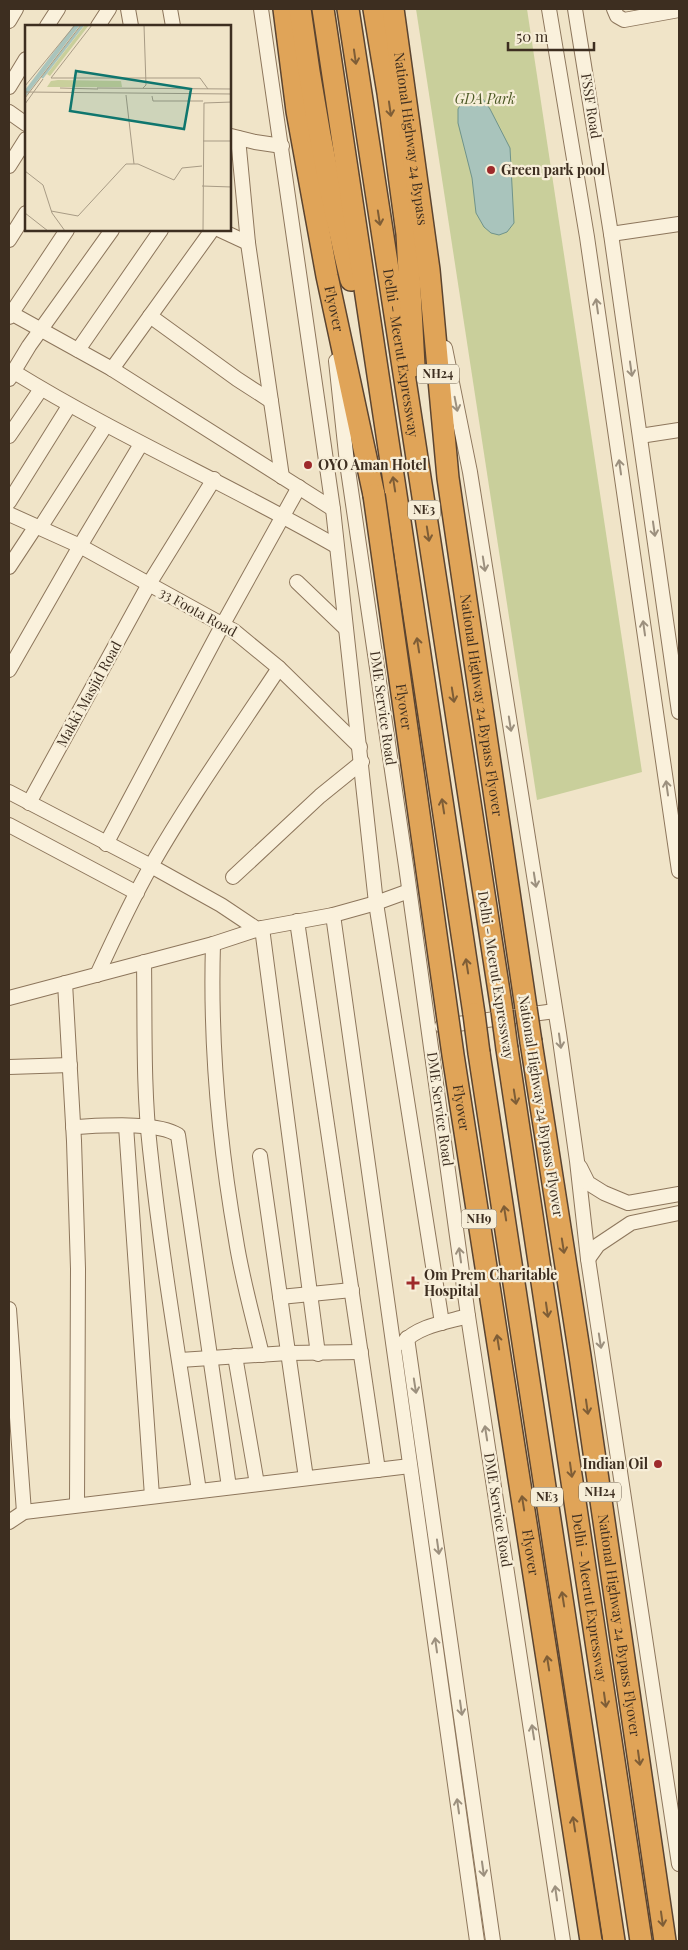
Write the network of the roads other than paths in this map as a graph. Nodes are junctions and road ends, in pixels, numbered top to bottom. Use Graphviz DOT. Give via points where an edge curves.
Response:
graph roads {
  1 [pos="16,9"];
  2 [pos="58,9"];
  3 [pos="109,9"];
  4 [pos="128,9"];
  5 [pos="170,9"];
  6 [pos="261,9"];
  7 [pos="284,9"];
  8 [pos="300,9"];
  9 [pos="323,9"];
  10 [pos="348,9"];
  11 [pos="374,9"];
  12 [pos="393,9"];
  13 [pos="549,9"];
  14 [pos="575,9"];
  15 [pos="614,9"];
  16 [pos="679,10"];
  17 [pos="9,21"];
  18 [pos="48,25"];
  19 [pos="99,25"];
  20 [pos="131,25"];
  21 [pos="173,25"];
  22 [pos="25,61"];
  23 [pos="9,87"];
  24 [pos="9,112"];
  25 [pos="25,123"];
  26 [pos="234,137"];
  27 [pos="25,141"];
  28 [pos="282,146"];
  29 [pos="9,166"];
  30 [pos="236,180"];
  31 [pos="25,215"];
  32 [pos="679,224"];
  33 [pos="66,231"];
  34 [pos="111,231"];
  35 [pos="160,231"];
  36 [pos="211,231"];
  37 [pos="222,231"];
  38 [pos="611,234"];
  39 [pos="9,240"];
  40 [pos="248,242"];
  41 [pos="429,270"];
  42 [pos="327,276"];
  43 [pos="10,314"];
  44 [pos="150,316"];
  45 [pos="42,330"];
  46 [pos="78,350"];
  47 [pos="112,370"];
  48 [pos="11,375"];
  49 [pos="41,389"];
  50 [pos="380,394"];
  51 [pos="271,401"];
  52 [pos="68,406"];
  53 [pos="106,425"];
  54 [pos="679,430"];
  55 [pos="9,436"];
  56 [pos="640,436"];
  57 [pos="141,444"];
  58 [pos="282,477"];
  59 [pos="214,479"];
  60 [pos="419,479"];
  61 [pos="299,488"];
  62 [pos="9,502"];
  63 [pos="333,509"];
  64 [pos="9,514"];
  65 [pos="283,516"];
  66 [pos="38,527"];
  67 [pos="80,546"];
  68 [pos="336,546"];
  69 [pos="9,567"];
  70 [pos="297,582"];
  71 [pos="149,584"];
  72 [pos="223,624"];
  73 [pos="345,628"];
  74 [pos="279,668"];
  75 [pos="9,670"];
  76 [pos="678,695"];
  77 [pos="679,712"];
  78 [pos="360,747"];
  79 [pos="362,762"];
  80 [pos="9,792"];
  81 [pos="29,803"];
  82 [pos="9,825"];
  83 [pos="106,844"];
  84 [pos="151,866"];
  85 [pos="679,871"];
  86 [pos="232,877"];
  87 [pos="409,891"];
  88 [pos="137,893"];
  89 [pos="376,903"];
  90 [pos="333,914"];
  91 [pos="297,921"];
  92 [pos="260,928"];
  93 [pos="213,944"];
  94 [pos="144,962"];
  95 [pos="97,975"];
  96 [pos="65,984"];
  97 [pos="9,996"];
  98 [pos="555,1010"];
  99 [pos="429,1028"];
  100 [pos="70,1065"];
  101 [pos="9,1067"];
  102 [pos="126,1126"];
  103 [pos="148,1126"];
  104 [pos="73,1127"];
  105 [pos="260,1156"];
  106 [pos="577,1161"];
  107 [pos="679,1194"];
  108 [pos="679,1214"];
  109 [pos="588,1259"];
  110 [pos="352,1290"];
  111 [pos="310,1294"];
  112 [pos="280,1297"];
  113 [pos="9,1309"];
  114 [pos="468,1316"];
  115 [pos="442,1323"];
  116 [pos="407,1338"];
  117 [pos="361,1352"];
  118 [pos="288,1353"];
  119 [pos="318,1354"];
  120 [pos="394,1354"];
  121 [pos="262,1355"];
  122 [pos="235,1356"];
  123 [pos="210,1357"];
  124 [pos="180,1360"];
  125 [pos="410,1466"];
  126 [pos="378,1470"];
  127 [pos="306,1478"];
  128 [pos="257,1484"];
  129 [pos="229,1487"];
  130 [pos="199,1491"];
  131 [pos="152,1496"];
  132 [pos="77,1505"];
  133 [pos="24,1512"];
  134 [pos="9,1522"];
  135 [pos="434,1522"];
  136 [pos="419,1525"];
  137 [pos="679,1864"];
  138 [pos="478,1941"];
  139 [pos="494,1941"];
  140 [pos="563,1941"];
  141 [pos="591,1941"];
  142 [pos="614,1941"];
  143 [pos="641,1941"];
  144 [pos="665,1941"];
  1 -- 17 [label="street"];
  2 -- 18 [label="street"];
  3 -- 19 [label="street"];
  4 -- 20 [label="street"];
  5 -- 21 [label="street"];
  6 -- 28 [label="street"];
  7 -- 42 [label="highway, Flyover" via="296,111"];
  8 -- 50 [label="highway" via="312,97 334,213"];
  9 -- 50 [label="highway, Delhi - Meerut Expressway / NE3"];
  10 -- 60 [label="highway, Delhi - Meerut Expressway / NE3, one-way"];
  11 -- 60 [label="highway, one-way" via="407,234"];
  12 -- 41 [label="highway, National Highway 24 Bypass"];
  85 -- 13 [label="street, one-way" via="587,237"];
  14 -- 38 [label="street, FSSF Road"];
  15 -- 16 [label="street" via="616,16 624,20"];
  22 -- 23 [label="street"];
  24 -- 25 [label="street"];
  26 -- 28 [label="street"];
  26 -- 30 [label="street"];
  27 -- 29 [label="street"];
  28 -- 63 [label="street"];
  30 -- 40 [label="street"];
  31 -- 39 [label="street"];
  32 -- 38 [label="street"];
  33 -- 43 [label="street"];
  34 -- 45 [label="street"];
  35 -- 46 [label="street"];
  36 -- 44 [label="street"];
  37 -- 40 [label="street"];
  38 -- 56 [label="street, FSSF Road, one-way"];
  40 -- 51 [label="street"];
  41 -- 98 [label="street, one-way" via="470,472"];
  41 -- 144 [label="highway, National Highway 24 Bypass Flyover / NH24, one-way, bridge" via="448,478"];
  42 -- 87 [label="street, DME Service Road" via="347,463"];
  141 -- 42 [label="highway, Flyover / NH9, one-way, bridge" via="454,1055 374,495"];
  43 -- 45 [label="street"];
  44 -- 47 [label="street"];
  44 -- 51 [label="street"];
  45 -- 46 [label="street"];
  45 -- 48 [label="street"];
  46 -- 47 [label="street"];
  47 -- 58 [label="street"];
  48 -- 49 [label="street"];
  49 -- 52 [label="street"];
  49 -- 55 [label="street"];
  142 -- 50 [label="highway, Delhi - Meerut Expressway / NE3, one-way, bridge"];
  51 -- 58 [label="street"];
  52 -- 53 [label="street"];
  52 -- 62 [label="street"];
  53 -- 57 [label="street"];
  53 -- 66 [label="street"];
  54 -- 56 [label="street"];
  56 -- 76 [label="street, FSSF Road, one-way"];
  57 -- 59 [label="street"];
  57 -- 67 [label="street"];
  58 -- 61 [label="street"];
  59 -- 65 [label="street"];
  59 -- 71 [label="street, Makki Masjid Road"];
  60 -- 143 [label="highway, Delhi - Meerut Expressway / NE3, one-way, bridge"];
  61 -- 63 [label="street"];
  61 -- 65 [label="street"];
  63 -- 68 [label="street"];
  64 -- 66 [label="street, 33 Foota Road"];
  65 -- 68 [label="street"];
  65 -- 72 [label="street"];
  66 -- 67 [label="street, 33 Foota Road"];
  66 -- 69 [label="street"];
  67 -- 71 [label="street, 33 Foota Road"];
  67 -- 75 [label="street"];
  68 -- 73 [label="street"];
  70 -- 73 [label="street"];
  71 -- 72 [label="street, 33 Foota Road"];
  71 -- 81 [label="street, Makki Masjid Road"];
  72 -- 74 [label="street, 33 Foota Road"];
  72 -- 83 [label="street"];
  73 -- 78 [label="street"];
  74 -- 78 [label="street, 33 Foota Road"];
  74 -- 84 [label="street"];
  76 -- 77 [label="street, FSSF Road"];
  78 -- 79 [label="street"];
  79 -- 86 [label="street"];
  79 -- 89 [label="street"];
  80 -- 81 [label="street"];
  81 -- 83 [label="street"];
  82 -- 88 [label="street"];
  83 -- 84 [label="street"];
  84 -- 88 [label="street"];
  84 -- 92 [label="street"];
  87 -- 89 [label="street"];
  87 -- 99 [label="street, DME Service Road"];
  88 -- 95 [label="street"];
  89 -- 90 [label="street"];
  89 -- 115 [label="street"];
  90 -- 91 [label="street"];
  90 -- 120 [label="street"];
  91 -- 92 [label="street"];
  91 -- 110 [label="street"];
  92 -- 93 [label="street"];
  92 -- 111 [label="street"];
  93 -- 94 [label="street"];
  93 -- 121 [label="street" via="212,1004 222,1145 236,1241"];
  94 -- 95 [label="street"];
  94 -- 103 [label="street"];
  95 -- 96 [label="street"];
  96 -- 97 [label="street"];
  96 -- 100 [label="street"];
  98 -- 99 [label="street"];
  98 -- 106 [label="street, one-way"];
  114 -- 99 [label="street, DME Service Road, one-way"];
  100 -- 101 [label="street"];
  100 -- 104 [label="street"];
  102 -- 103 [label="street"];
  102 -- 104 [label="street"];
  102 -- 131 [label="street"];
  103 -- 123 [label="street" via="178,1135"];
  103 -- 124 [label="street" via="158,1218"];
  104 -- 132 [label="street" via="78,1278"];
  105 -- 112 [label="street"];
  106 -- 107 [label="street" via="588,1183 628,1203"];
  106 -- 109 [label="street"];
  108 -- 109 [label="street" via="631,1223 598,1245"];
  109 -- 137 [label="street, one-way"];
  110 -- 111 [label="street"];
  110 -- 117 [label="street"];
  111 -- 112 [label="street"];
  111 -- 119 [label="street"];
  112 -- 118 [label="street"];
  113 -- 133 [label="street"];
  114 -- 115 [label="street"];
  140 -- 114 [label="street, DME Service Road, one-way"];
  115 -- 116 [label="street"];
  116 -- 120 [label="street"];
  116 -- 135 [label="street, one-way"];
  117 -- 119 [label="street"];
  117 -- 126 [label="street"];
  118 -- 119 [label="street"];
  118 -- 121 [label="street"];
  118 -- 127 [label="street"];
  120 -- 125 [label="street"];
  121 -- 122 [label="street"];
  122 -- 123 [label="street"];
  122 -- 128 [label="street"];
  123 -- 124 [label="street"];
  123 -- 129 [label="street"];
  124 -- 130 [label="street"];
  125 -- 126 [label="street"];
  125 -- 136 [label="street"];
  126 -- 127 [label="street"];
  127 -- 128 [label="street"];
  128 -- 129 [label="street"];
  129 -- 130 [label="street"];
  130 -- 131 [label="street"];
  131 -- 132 [label="street"];
  132 -- 133 [label="street"];
  133 -- 134 [label="street"];
  135 -- 136 [label="street"];
  135 -- 139 [label="street, one-way"];
  138 -- 136 [label="street, one-way"];
}
